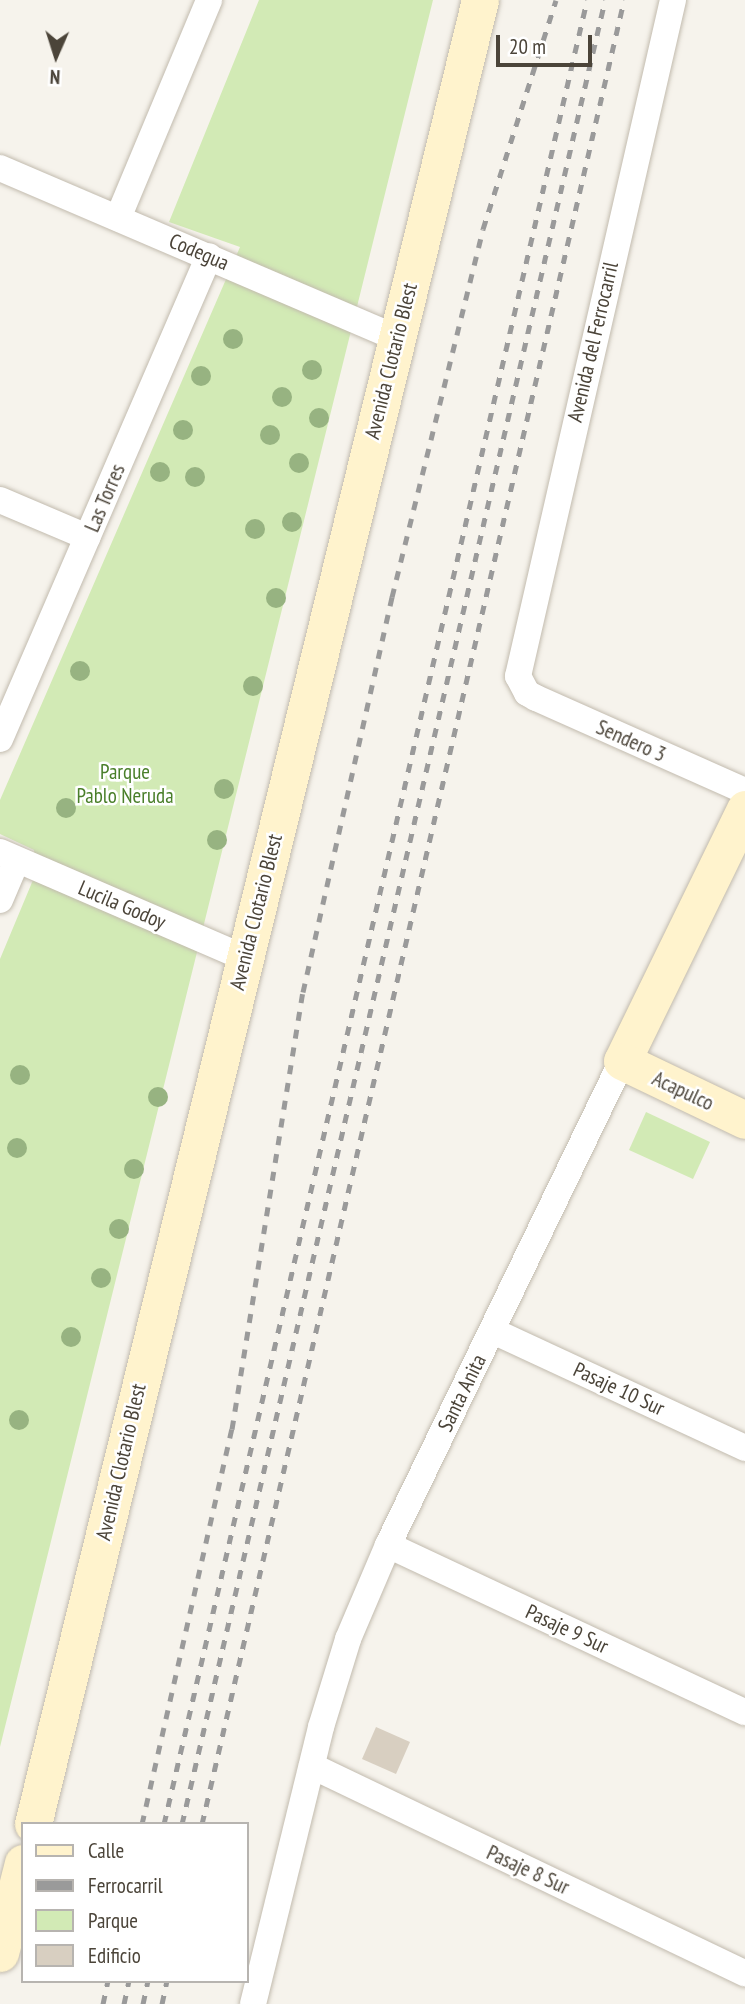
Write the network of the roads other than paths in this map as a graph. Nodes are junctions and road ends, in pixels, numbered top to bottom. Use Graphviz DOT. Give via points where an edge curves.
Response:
graph roads {
  1 [pos="209,0"];
  2 [pos="480,0"];
  3 [pos="673,0"];
  4 [pos="0,168"];
  5 [pos="118,218"];
  6 [pos="209,256"];
  7 [pos="397,338"];
  8 [pos="0,500"];
  9 [pos="88,537"];
  10 [pos="521,685"];
  11 [pos="0,739"];
  12 [pos="745,791"];
  13 [pos="745,809"];
  14 [pos="9,856"];
  15 [pos="0,900"];
  16 [pos="245,958"];
  17 [pos="622,1062"];
  18 [pos="745,1121"];
  19 [pos="493,1331"];
  20 [pos="745,1448"];
  21 [pos="388,1545"];
  22 [pos="745,1712"];
  23 [pos="312,1766"];
  24 [pos="33,1822"];
  25 [pos="21,1871"];
  26 [pos="0,1953"];
  27 [pos="745,1973"];
  28 [pos="256,2003"];
  1 -- 5 [label="street"];
  2 -- 7 [label="main road, Avenida Clotario Blest"];
  3 -- 10 [label="street, Avenida del Ferrocarril" via="518,666"];
  4 -- 5 [label="street, Codegua"];
  5 -- 6 [label="street, Codegua"];
  6 -- 7 [label="street, Codegua"];
  6 -- 9 [label="street, Las Torres"];
  7 -- 16 [label="main road, Avenida Clotario Blest"];
  8 -- 9 [label="street"];
  9 -- 11 [label="street, Las Torres"];
  10 -- 12 [label="street, Sendero 3" via="536,698"];
  13 -- 17 [label="main road, Santa Anita"];
  14 -- 15 [label="street"];
  14 -- 16 [label="street, Lucila Godoy"];
  16 -- 24 [label="main road, Avenida Clotario Blest"];
  17 -- 18 [label="main road, Acapulco"];
  17 -- 19 [label="street, Santa Anita"];
  19 -- 20 [label="street, Pasaje 10 Sur"];
  19 -- 21 [label="street, Santa Anita"];
  21 -- 22 [label="street, Pasaje 9 Sur"];
  21 -- 23 [label="street, Santa Anita" via="348,1639"];
  23 -- 27 [label="street, Pasaje 8 Sur"];
  23 -- 28 [label="street, Santa Anita"];
  25 -- 26 [label="main road"];
}
